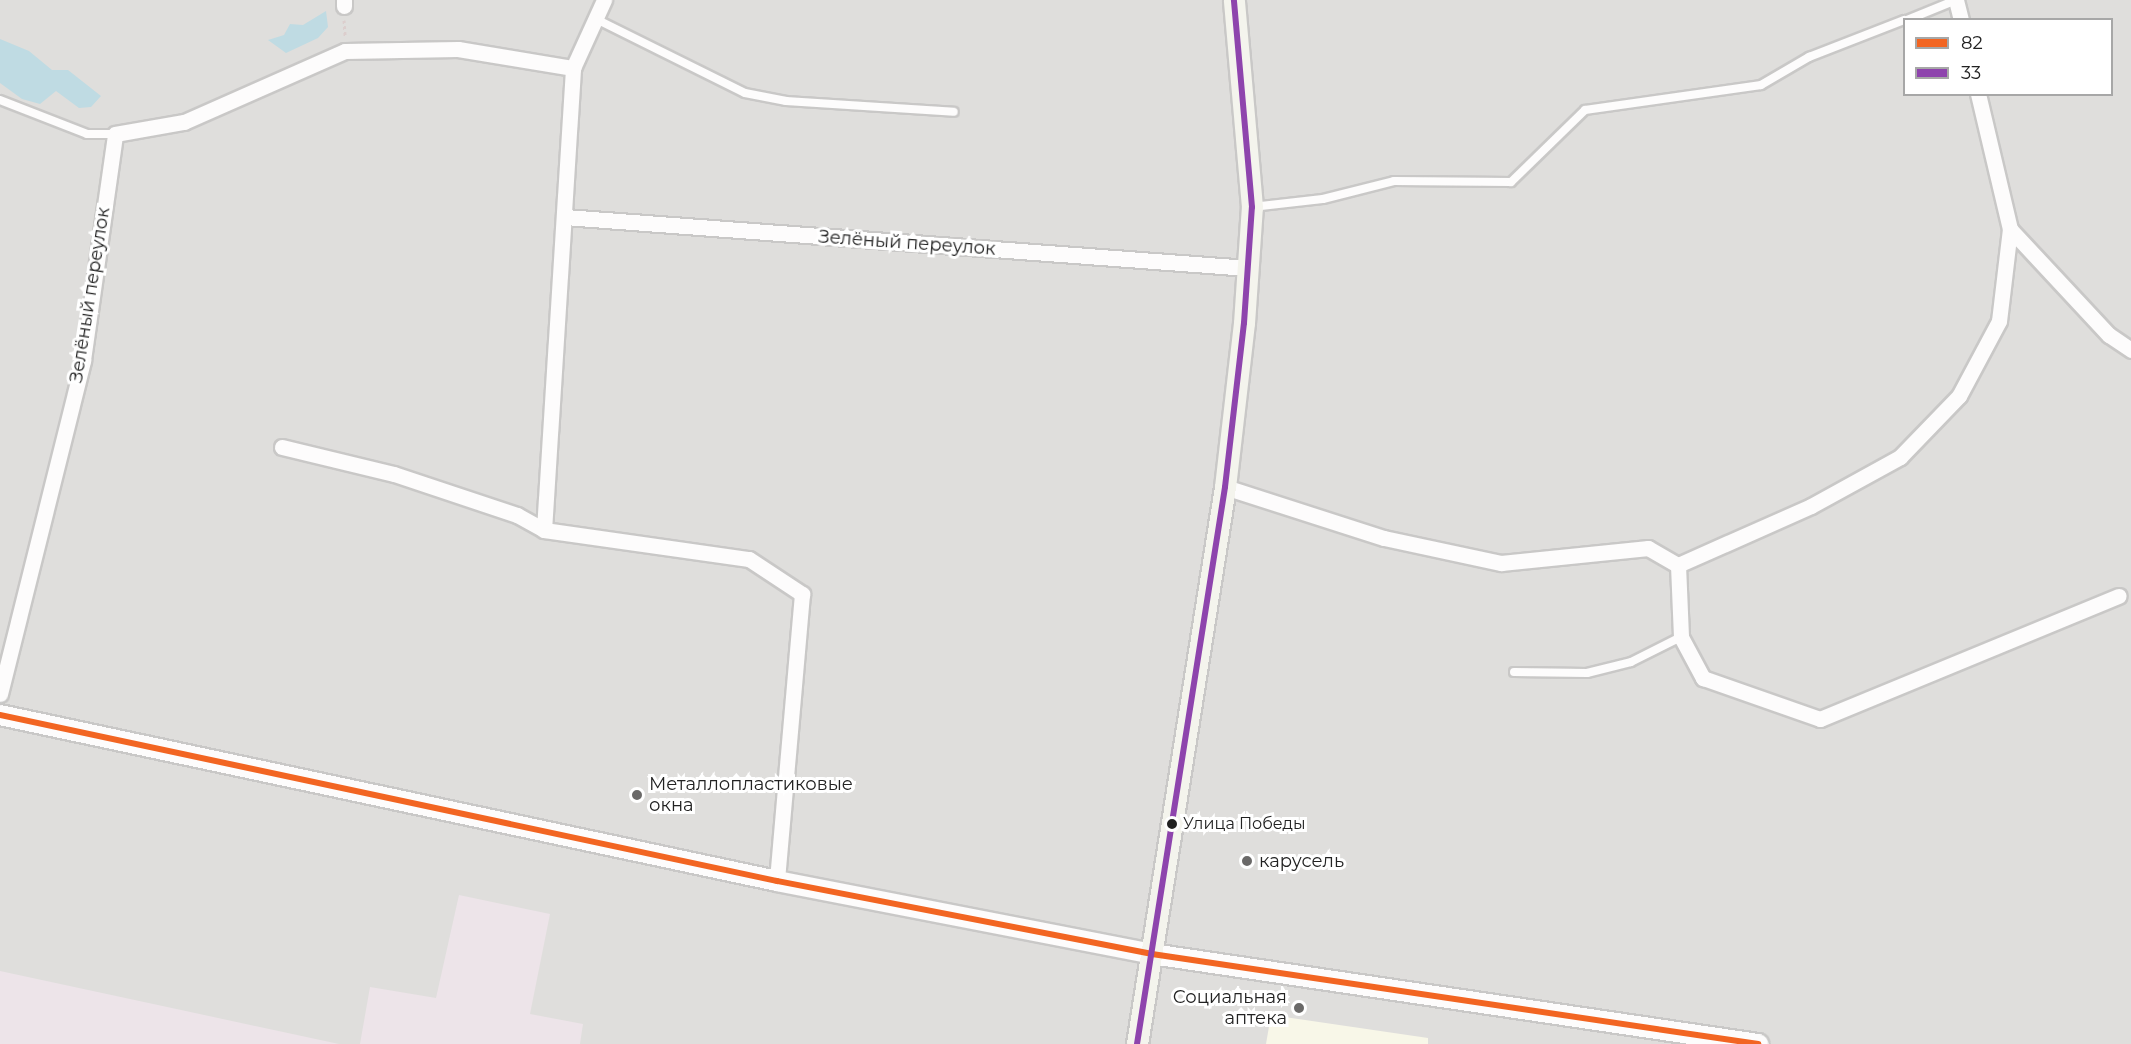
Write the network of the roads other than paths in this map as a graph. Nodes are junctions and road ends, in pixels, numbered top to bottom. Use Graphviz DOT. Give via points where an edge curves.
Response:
graph roads {
  1 [pos="604,0"];
  2 [pos="1234,0"];
  3 [pos="1956,0"];
  4 [pos="1911,18"];
  5 [pos="1960,18"];
  6 [pos="596,19"];
  7 [pos="1903,21"];
  8 [pos="573,68"];
  9 [pos="1978,96"];
  10 [pos="0,100"];
  11 [pos="954,112"];
  12 [pos="115,134"];
  13 [pos="1252,207"];
  14 [pos="566,217"];
  15 [pos="2010,229"];
  16 [pos="1248,268"];
  17 [pos="2131,350"];
  18 [pos="282,447"];
  19 [pos="1225,487"];
  20 [pos="544,530"];
  21 [pos="1678,565"];
  22 [pos="2119,596"];
  23 [pos="1681,637"];
  24 [pos="1514,672"];
  25 [pos="0,694"];
  26 [pos="0,715"];
  27 [pos="777,881"];
  28 [pos="1152,954"];
  29 [pos="1137,1044"];
  30 [pos="1758,1044"];
  1 -- 6 [label="street"];
  2 -- 13 [label="main road"];
  3 -- 4 [label="lane"];
  3 -- 5 [label="street"];
  6 -- 8 [label="street"];
  6 -- 11 [label="lane" via="745,93 786,101"];
  7 -- 13 [label="lane" via="1809,57 1761,84 1584,110 1511,182 1394,182 1323,199"];
  8 -- 12 [label="street" via="458,49 345,44 184,122"];
  8 -- 14 [label="street"];
  9 -- 15 [label="street"];
  10 -- 12 [label="lane" via="87,134"];
  12 -- 25 [label="street, Зелёный переулок" via="83,360"];
  13 -- 16 [label="main road"];
  14 -- 16 [label="street, Зелёный переулок"];
  14 -- 20 [label="street"];
  15 -- 17 [label="street" via="2109,335"];
  15 -- 21 [label="street" via="1999,321 1959,396 1900,457 1811,506"];
  16 -- 19 [label="main road"];
  18 -- 20 [label="street" via="394,474 517,515"];
  19 -- 21 [label="street" via="1383,538 1501,563 1648,548"];
  19 -- 28 [label="main road"];
  20 -- 27 [label="street" via="749,559 802,594"];
  21 -- 23 [label="street"];
  22 -- 23 [label="street" via="1820,719 1703,678"];
  23 -- 24 [label="lane" via="1631,662 1587,673"];
  26 -- 27 [label="street"];
  27 -- 28 [label="street"];
  28 -- 29 [label="main road"];
  28 -- 30 [label="street"];
}
